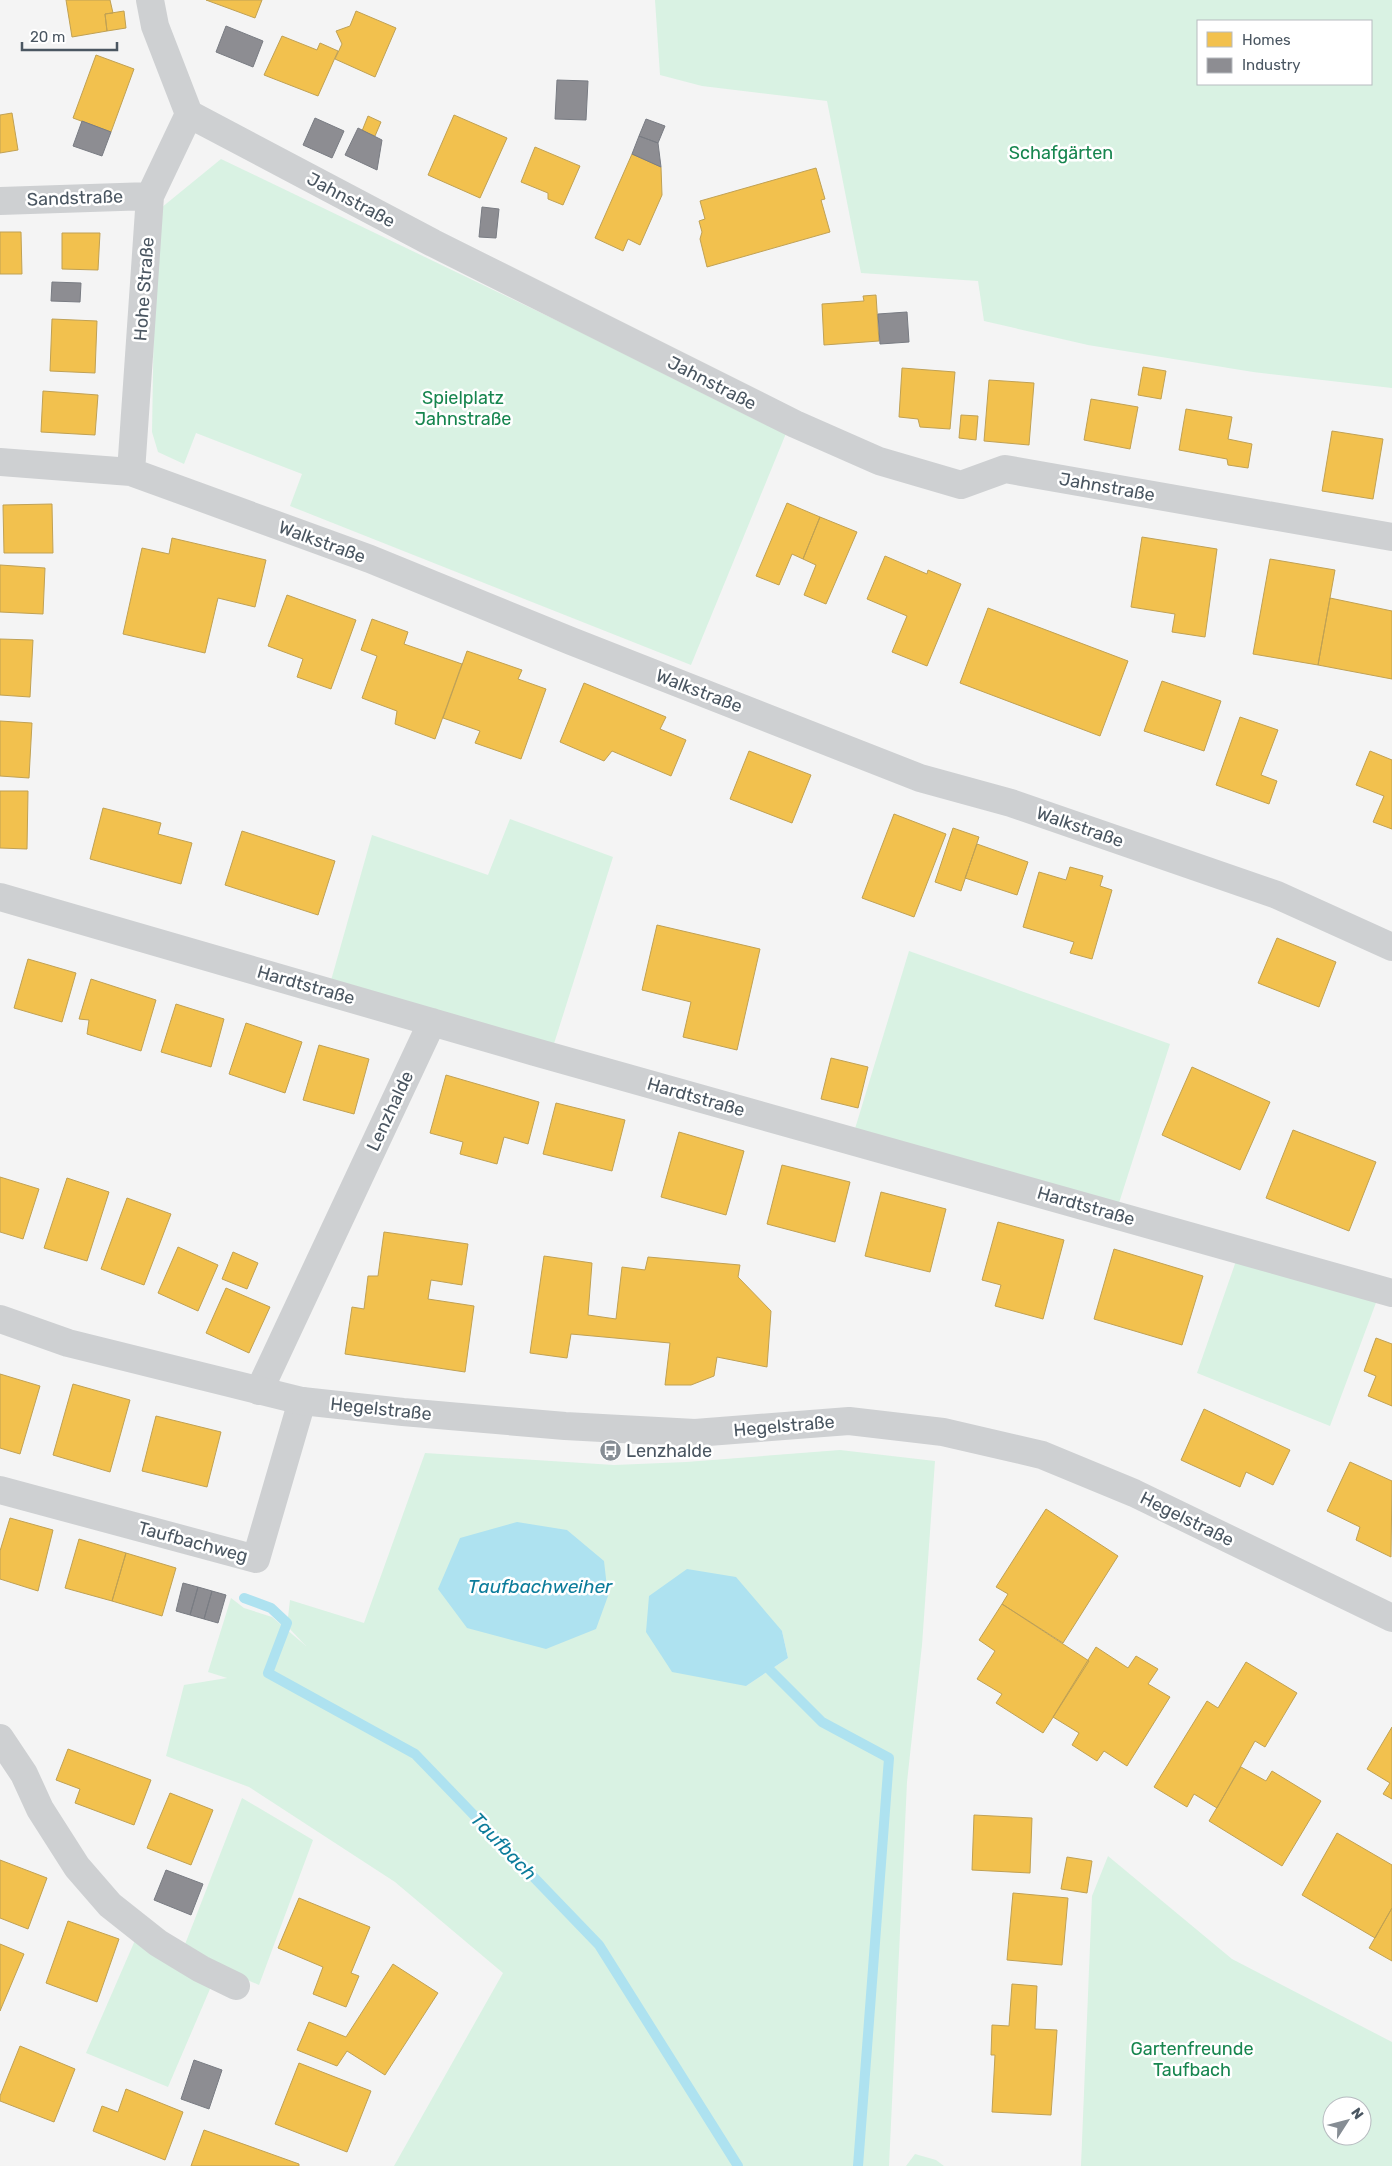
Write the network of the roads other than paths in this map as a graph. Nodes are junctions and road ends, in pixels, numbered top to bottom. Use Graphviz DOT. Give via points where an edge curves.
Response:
graph roads {
  1 [pos="150,0"];
  2 [pos="189,114"];
  3 [pos="150,196"];
  4 [pos="0,201"];
  5 [pos="0,462"];
  6 [pos="131,472"];
  7 [pos="1392,537"];
  8 [pos="0,897"];
  9 [pos="1392,947"];
  10 [pos="432,1022"];
  11 [pos="1392,1293"];
  12 [pos="0,1320"];
  13 [pos="259,1391"];
  14 [pos="302,1401"];
  15 [pos="0,1490"];
  16 [pos="1392,1618"];
  17 [pos="0,1738"];
  18 [pos="236,1986"];
  1 -- 2 [label="street" via="155,26"];
  2 -- 3 [label="street, Hohe Straße"];
  2 -- 7 [label="street, Jahnstraße" via="433,243 795,424 879,461 961,486 1005,469"];
  3 -- 4 [label="street, Sandstraße"];
  3 -- 6 [label="street, Hohe Straße"];
  5 -- 6 [label="street, Walkstraße"];
  6 -- 9 [label="street, Walkstraße" via="370,559 920,778 1011,803 1277,895"];
  8 -- 10 [label="street, Hardtstraße"];
  10 -- 11 [label="street, Hardtstraße"];
  10 -- 13 [label="street, Lenzhalde"];
  12 -- 13 [label="street, Hegelstraße" via="68,1342"];
  13 -- 14 [label="street, Hegelstraße"];
  14 -- 15 [label="street, Taufbachweg" via="256,1559"];
  14 -- 16 [label="street, Hegelstraße" via="592,1428 695,1433 849,1420 943,1432 1042,1455 1134,1493"];
  17 -- 18 [label="street" via="77,1867 110,1905 158,1943"];
}
